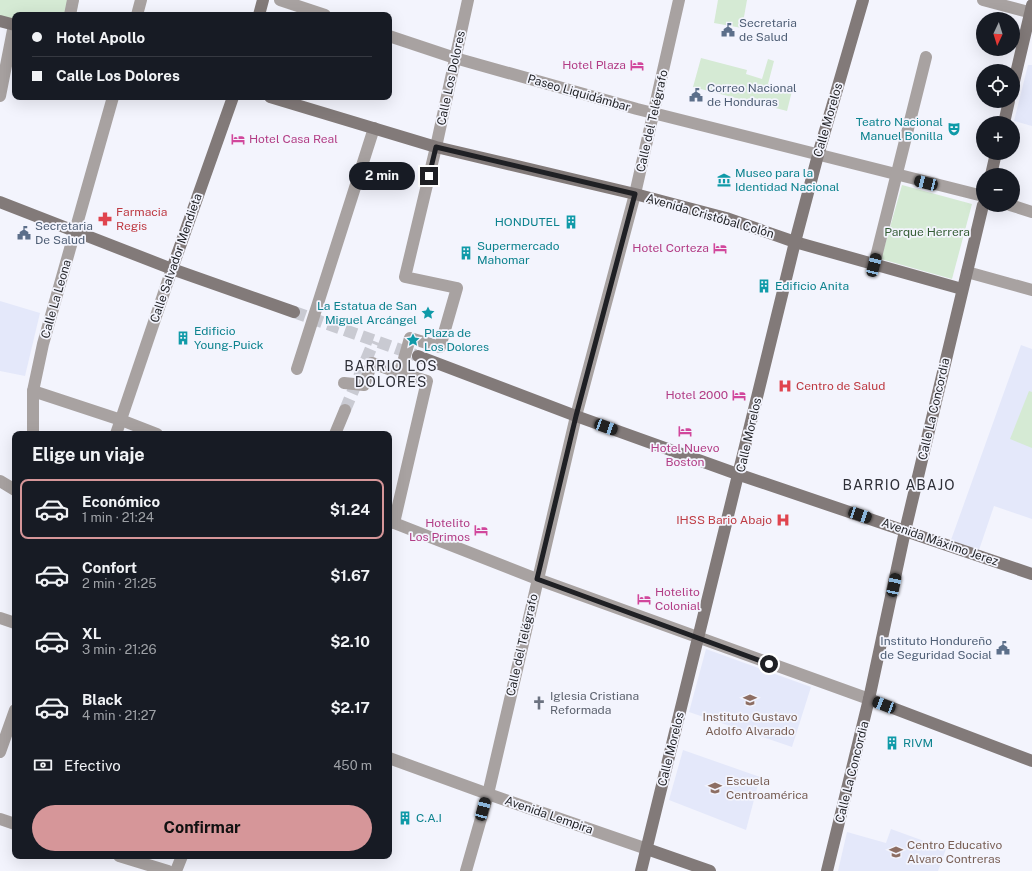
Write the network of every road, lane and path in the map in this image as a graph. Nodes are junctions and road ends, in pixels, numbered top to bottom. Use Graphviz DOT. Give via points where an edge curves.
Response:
graph roads {
  1 [pos="72,0"];
  2 [pos="141,0"];
  3 [pos="263,0"];
  4 [pos="280,0"];
  5 [pos="468,0"];
  6 [pos="679,0"];
  7 [pos="863,0"];
  8 [pos="983,0"];
  9 [pos="1031,10"];
  10 [pos="70,12"];
  11 [pos="138,12"];
  12 [pos="260,12"];
  13 [pos="316,12"];
  14 [pos="0,21"];
  15 [pos="12,24"];
  16 [pos="12,35"];
  17 [pos="392,37"];
  18 [pos="926,57"];
  19 [pos="455,58"];
  20 [pos="1018,64"];
  21 [pos="0,96"];
  22 [pos="112,100"];
  23 [pos="232,100"];
  24 [pos="280,100"];
  25 [pos="654,113"];
  26 [pos="374,128"];
  27 [pos="436,147"];
  28 [pos="818,155"];
  29 [pos="897,176"];
  30 [pos="635,194"];
  31 [pos="976,194"];
  32 [pos="0,202"];
  33 [pos="1020,208"];
  34 [pos="981,212"];
  35 [pos="1032,212"];
  36 [pos="76,231"];
  37 [pos="795,242"];
  38 [pos="874,265"];
  39 [pos="172,268"];
  40 [pos="967,272"];
  41 [pos="962,289"];
  42 [pos="1032,290"];
  43 [pos="294,312"];
  44 [pos="418,356"];
  45 [pos="297,369"];
  46 [pos="400,373"];
  47 [pos="344,383"];
  48 [pos="33,391"];
  49 [pos="345,410"];
  50 [pos="576,416"];
  51 [pos="121,420"];
  52 [pos="33,431"];
  53 [pos="117,431"];
  54 [pos="149,431"];
  55 [pos="336,431"];
  56 [pos="740,475"];
  57 [pos="0,481"];
  58 [pos="12,488"];
  59 [pos="392,522"];
  60 [pos="906,531"];
  61 [pos="1032,574"];
  62 [pos="537,579"];
  63 [pos="0,618"];
  64 [pos="12,623"];
  65 [pos="698,638"];
  66 [pos="869,699"];
  67 [pos="12,718"];
  68 [pos="0,752"];
  69 [pos="392,759"];
  70 [pos="1032,761"];
  71 [pos="488,794"];
  72 [pos="0,819"];
  73 [pos="12,823"];
  74 [pos="647,849"];
  75 [pos="129,859"];
  76 [pos="181,859"];
  77 [pos="168,871"];
  78 [pos="176,871"];
  79 [pos="466,871"];
  80 [pos="641,871"];
  81 [pos="710,871"];
  82 [pos="828,871"];
  1 -- 10 [label="street"];
  2 -- 11 [label="street"];
  3 -- 12 [label="main road"];
  4 -- 13 [label="street"];
  5 -- 19 [label="street, Calle Los Dolores"];
  6 -- 25 [label="street, Calle del Telégrafo"];
  7 -- 28 [label="main road, Calle Morelos"];
  8 -- 9 [label="street"];
  9 -- 20 [label="main road"];
  14 -- 15 [label="main road"];
  16 -- 21 [label="street"];
  17 -- 19 [label="street, Paseo Liquidámbar"];
  18 -- 29 [label="street"];
  19 -- 25 [label="street, Paseo Liquidámbar"];
  19 -- 27 [label="street, Calle Los Dolores"];
  22 -- 36 [label="street, Calle La Leona"];
  23 -- 39 [label="main road, Calle Salvador Mendieta"];
  24 -- 26 [label="main road, Avenida Cristóbal Colón"];
  25 -- 28 [label="street, Paseo Liquidámbar"];
  25 -- 30 [label="street, Calle del Telégrafo"];
  26 -- 27 [label="main road, Avenida Cristóbal Colón"];
  26 -- 45 [label="street"];
  27 -- 30 [label="main road, Avenida Cristóbal Colón"];
  27 -- 46 [label="street, Calle Los Dolores" via="405,277 457,288 440,347 410,338"];
  28 -- 29 [label="street, Paseo Liquidámbar"];
  28 -- 37 [label="main road, Calle Morelos"];
  29 -- 31 [label="street, Paseo Liquidámbar"];
  29 -- 38 [label="street"];
  30 -- 37 [label="main road, Avenida Cristóbal Colón" via="726,218"];
  30 -- 50 [label="street, Calle del Telégrafo"];
  32 -- 36 [label="main road"];
  33 -- 35 [label="street"];
  34 -- 40 [label="main road, Calle La Concordia"];
  36 -- 39 [label="main road"];
  36 -- 48 [label="street, Calle La Leona" via="43,344"];
  37 -- 38 [label="main road, Avenida Cristóbal Colón"];
  37 -- 56 [label="main road, Calle Morelos"];
  38 -- 41 [label="main road, Avenida Cristóbal Colón"];
  39 -- 43 [label="main road"];
  39 -- 51 [label="street, Calle Salvador Mendieta"];
  40 -- 41 [label="main road, Calle La Concordia"];
  40 -- 42 [label="street"];
  41 -- 60 [label="main road, Calle La Concordia"];
  44 -- 50 [label="main road, Avenida Máximo Jerez"];
  46 -- 47 [label="street" via="372,363 364,385"];
  46 -- 59 [label="street" via="427,381"];
  48 -- 51 [label="street"];
  48 -- 52 [label="street, Calle La Leona"];
  49 -- 55 [label="street"];
  50 -- 56 [label="main road, Avenida Máximo Jerez"];
  50 -- 62 [label="street, Calle del Telégrafo"];
  51 -- 53 [label="street, Calle Salvador Mendieta"];
  51 -- 54 [label="street"];
  56 -- 60 [label="main road, Avenida Máximo Jerez"];
  56 -- 65 [label="main road, Calle Morelos"];
  57 -- 58 [label="street"];
  59 -- 62 [label="street"];
  60 -- 61 [label="main road, Avenida Máximo Jerez"];
  60 -- 66 [label="main road, Calle La Concordia"];
  62 -- 65 [label="street"];
  62 -- 71 [label="street, Calle del Telégrafo"];
  63 -- 64 [label="street"];
  65 -- 66 [label="street"];
  65 -- 74 [label="main road, Calle Morelos"];
  66 -- 70 [label="main road"];
  66 -- 82 [label="main road, Calle La Concordia"];
  67 -- 68 [label="street"];
  69 -- 71 [label="street, Avenida Lempira"];
  71 -- 74 [label="street, Avenida Lempira"];
  71 -- 79 [label="street, Calle del Telégrafo"];
  72 -- 73 [label="street"];
  74 -- 80 [label="main road, Calle Morelos"];
  74 -- 81 [label="main road, Avenida Lempira"];
  75 -- 77 [label="street"];
  76 -- 78 [label="street"];
}
